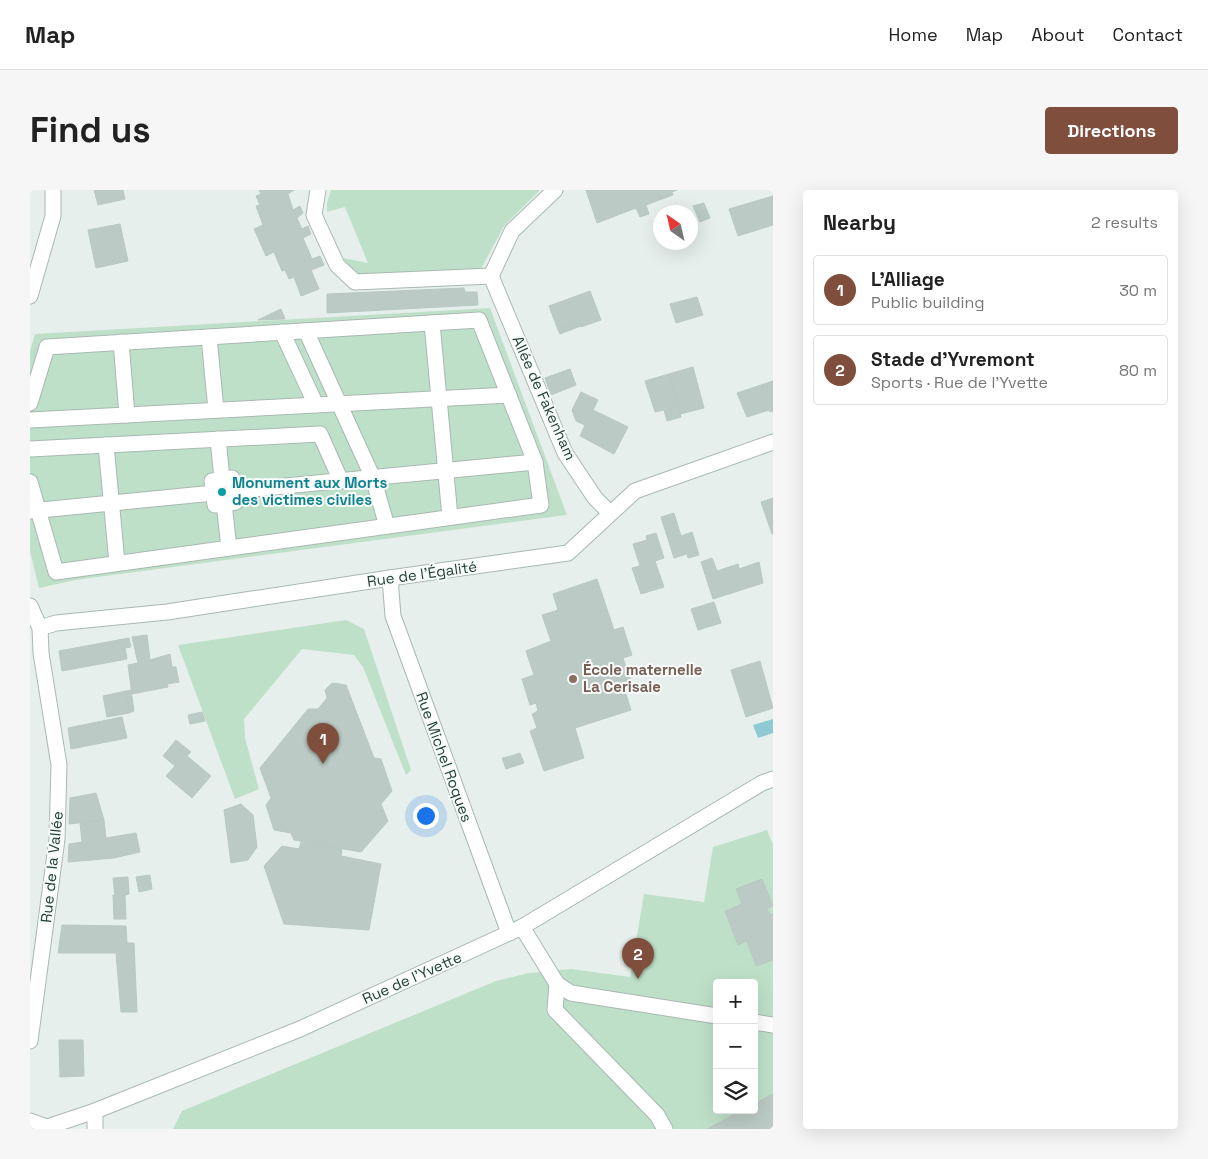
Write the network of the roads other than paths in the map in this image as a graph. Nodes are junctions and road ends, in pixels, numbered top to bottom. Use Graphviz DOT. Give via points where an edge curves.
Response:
graph roads {
  1 [pos="53,190"];
  2 [pos="318,190"];
  3 [pos="555,190"];
  4 [pos="490,276"];
  5 [pos="30,296"];
  6 [pos="432,323"];
  7 [pos="306,331"];
  8 [pos="282,332"];
  9 [pos="209,337"];
  10 [pos="120,342"];
  11 [pos="508,395"];
  12 [pos="439,398"];
  13 [pos="30,403"];
  14 [pos="339,404"];
  15 [pos="316,405"];
  16 [pos="216,410"];
  17 [pos="127,415"];
  18 [pos="30,420"];
  19 [pos="218,439"];
  20 [pos="773,442"];
  21 [pos="106,445"];
  22 [pos="30,449"];
  23 [pos="535,462"];
  24 [pos="446,471"];
  25 [pos="373,478"];
  26 [pos="222,479"];
  27 [pos="341,481"];
  28 [pos="30,482"];
  29 [pos="234,491"];
  30 [pos="219,498"];
  31 [pos="112,504"];
  32 [pos="34,511"];
  33 [pos="610,513"];
  34 [pos="450,517"];
  35 [pos="387,526"];
  36 [pos="228,548"];
  37 [pos="118,564"];
  38 [pos="390,578"];
  39 [pos="30,606"];
  40 [pos="40,628"];
  41 [pos="773,779"];
  42 [pos="516,930"];
  43 [pos="557,984"];
  44 [pos="713,1015"];
  45 [pos="758,1023"];
  46 [pos="773,1025"];
  47 [pos="30,1041"];
  48 [pos="95,1111"];
  49 [pos="30,1121"];
  50 [pos="48,1128"];
  51 [pos="95,1129"];
  52 [pos="665,1129"];
  1 -- 5 [label="street" via="53,216"];
  2 -- 4 [label="street" via="314,215 337,265 355,282"];
  3 -- 4 [label="street" via="512,231"];
  4 -- 33 [label="street, Allée de Fakenham" via="565,453 595,498"];
  6 -- 7 [label="street"];
  6 -- 11 [label="street" via="479,320"];
  6 -- 12 [label="street"];
  7 -- 8 [label="street"];
  7 -- 14 [label="street"];
  8 -- 9 [label="street"];
  8 -- 15 [label="street"];
  9 -- 10 [label="street"];
  9 -- 16 [label="street"];
  10 -- 13 [label="street" via="47,347"];
  10 -- 17 [label="street"];
  11 -- 12 [label="street"];
  11 -- 23 [label="street"];
  12 -- 14 [label="street"];
  12 -- 24 [label="street"];
  14 -- 15 [label="street"];
  14 -- 25 [label="street"];
  15 -- 16 [label="street"];
  16 -- 17 [label="street"];
  17 -- 18 [label="street"];
  19 -- 21 [label="street"];
  19 -- 26 [label="street"];
  19 -- 27 [label="street" via="320,434"];
  20 -- 33 [label="street, Rue de l'Égalité" via="635,491"];
  21 -- 22 [label="street"];
  21 -- 31 [label="street"];
  23 -- 24 [label="street"];
  23 -- 34 [label="street" via="541,505"];
  24 -- 25 [label="street"];
  24 -- 34 [label="street"];
  25 -- 27 [label="street"];
  25 -- 35 [label="street"];
  26 -- 29 [label="street" via="232,478"];
  26 -- 30 [label="street" via="212,480"];
  27 -- 29 [label="street"];
  28 -- 32 [label="street"];
  29 -- 30 [label="street" via="236,502"];
  30 -- 31 [label="street"];
  30 -- 36 [label="street"];
  31 -- 32 [label="street"];
  31 -- 37 [label="street"];
  32 -- 37 [label="street" via="56,572"];
  33 -- 38 [label="street, Rue de l'Égalité" via="568,553"];
  34 -- 35 [label="street"];
  35 -- 36 [label="street"];
  36 -- 37 [label="street"];
  38 -- 40 [label="street, Rue de l'Égalité" via="167,612 56,623"];
  38 -- 42 [label="street, Rue Michel Roques" via="393,616"];
  39 -- 40 [label="street, Rue de la Vallée"];
  40 -- 47 [label="street, Rue de la Vallée" via="59,765 57,839"];
  41 -- 42 [label="street, Rue de l'Yvette"];
  42 -- 43 [label="street, Rue Michel Roques"];
  42 -- 48 [label="street, Rue de l'Yvette" via="300,1028"];
  43 -- 44 [label="street" via="571,993"];
  43 -- 52 [label="street" via="555,1010 657,1115"];
  45 -- 46 [label="street"];
  48 -- 50 [label="street, Rue de l'Yvette"];
  48 -- 51 [label="street"];
  49 -- 50 [label="street, Rue de l'Yvette"];
}
